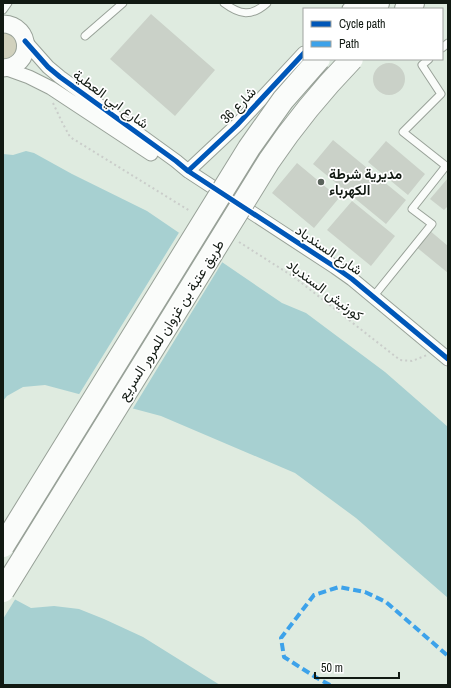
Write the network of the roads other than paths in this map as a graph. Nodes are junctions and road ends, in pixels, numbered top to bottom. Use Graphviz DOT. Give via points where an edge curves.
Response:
graph roads {
  1 [pos="8,3"];
  2 [pos="123,3"];
  3 [pos="224,3"];
  4 [pos="267,3"];
  5 [pos="3,10"];
  6 [pos="3,24"];
  7 [pos="85,36"];
  8 [pos="25,41"];
  9 [pos="303,54"];
  10 [pos="318,60"];
  11 [pos="351,60"];
  12 [pos="428,60"];
  13 [pos="4,68"];
  14 [pos="188,172"];
  15 [pos="374,297"];
  16 [pos="443,355"];
  17 [pos="3,546"];
  18 [pos="3,591"];
  1 -- 5 [label="lane"];
  2 -- 7 [label="lane"];
  3 -- 4 [label="lane" via="238,12 249,13 259,10"];
  6 -- 8 [label="street, شارع ابي العطية" via="14,26"];
  8 -- 13 [label="street, شارع ابي العطية" via="21,59 14,65"];
  8 -- 14 [label="street, شارع ابي العطية" via="60,77"];
  9 -- 14 [label="street, شارع 36" via="237,126"];
  10 -- 17 [label="highway, طريق عتبة بن غزوان للمرور السريع, bridge" via="283,100 249,148"];
  11 -- 18 [label="highway, طريق عتبة بن غزوان للمرور السريع, bridge" via="319,94 269,161"];
  12 -- 15 [label="lane" via="422,65 441,94 403,132 446,166 412,209 432,224"];
  13 -- 14 [label="street, شارع ابي العطية" via="51,88 169,166"];
  14 -- 15 [label="street, شارع السندباد" via="335,267"];
  15 -- 16 [label="street, شارع السندباد"];
}
